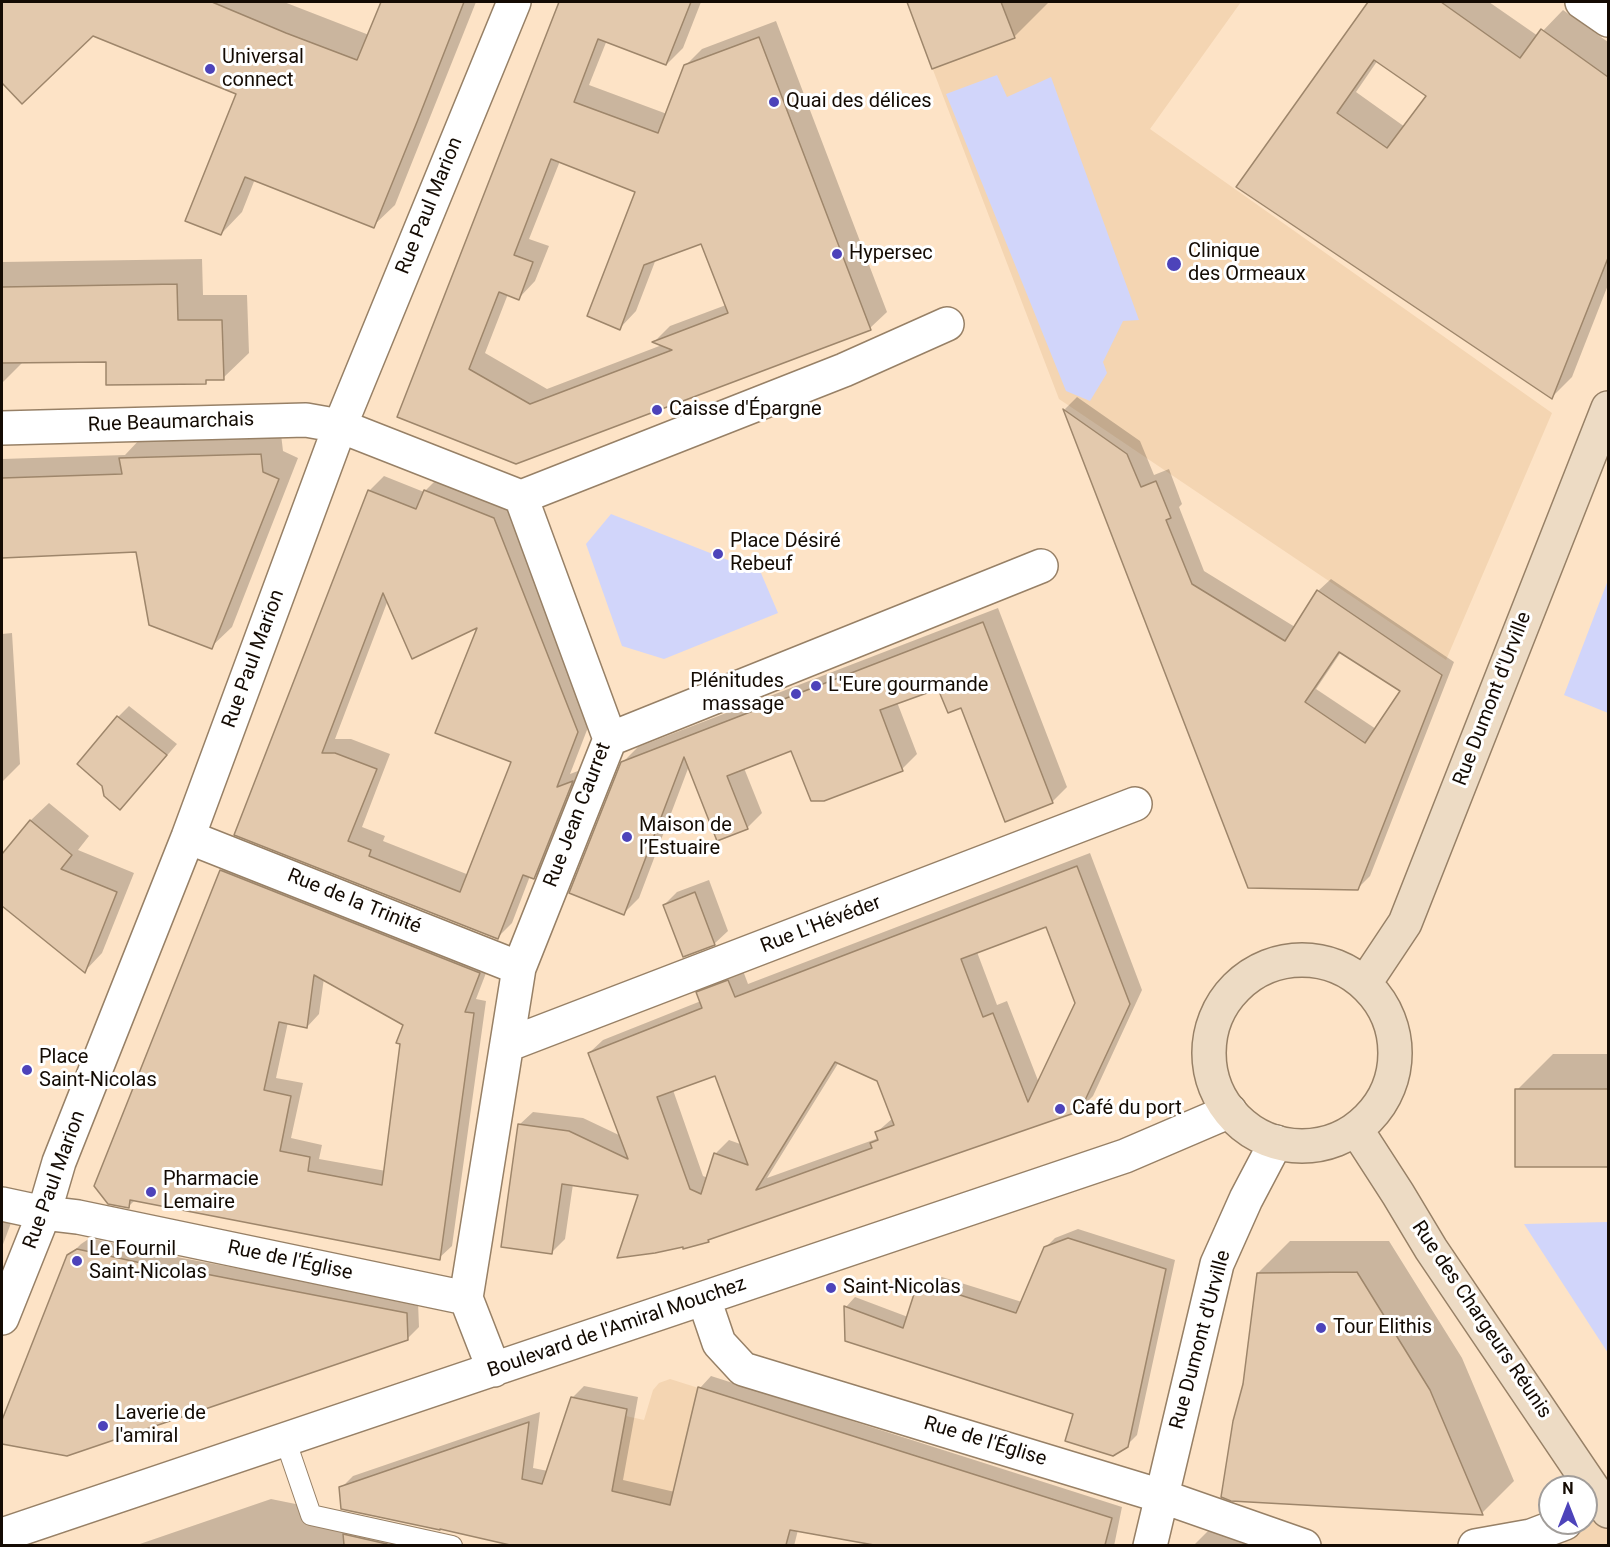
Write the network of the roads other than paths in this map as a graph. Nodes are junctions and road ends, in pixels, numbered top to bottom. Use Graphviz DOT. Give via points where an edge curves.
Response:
graph roads {
  1 [pos="514,2"];
  2 [pos="1582,2"];
  3 [pos="1608,20"];
  4 [pos="947,324"];
  5 [pos="1608,408"];
  6 [pos="340,426"];
  7 [pos="2,428"];
  8 [pos="521,497"];
  9 [pos="1041,566"];
  10 [pos="610,739"];
  11 [pos="1135,804"];
  12 [pos="188,837"];
  13 [pos="519,968"];
  14 [pos="1365,983"];
  15 [pos="507,1045"];
  16 [pos="1230,1111"];
  17 [pos="1356,1129"];
  18 [pos="1276,1142"];
  19 [pos="2,1204"];
  20 [pos="44,1213"];
  21 [pos="466,1298"];
  22 [pos="704,1299"];
  23 [pos="2,1318"];
  24 [pos="494,1370"];
  25 [pos="285,1439"];
  26 [pos="1161,1496"];
  27 [pos="1608,1511"];
  28 [pos="1538,1533"];
  29 [pos="2,1536"];
  30 [pos="452,1545"];
  31 [pos="1150,1545"];
  32 [pos="1304,1545"];
  33 [pos="1475,1545"];
  1 -- 6 [label="street, Rue Paul Marion"];
  2 -- 3 [label="street"];
  4 -- 8 [label="street" via="844,370"];
  5 -- 14 [label="street, Rue Dumont d'Urville" via="1405,923"];
  6 -- 7 [label="street, Rue Beaumarchais" via="306,420"];
  6 -- 8 [label="street"];
  6 -- 12 [label="street, Rue Paul Marion"];
  8 -- 10 [label="street, Rue Jean Caurret"];
  9 -- 10 [label="street"];
  10 -- 13 [label="street, Rue Jean Caurret"];
  11 -- 15 [label="street, Rue L'Hévéder"];
  12 -- 13 [label="street, Rue de la Trinité"];
  12 -- 20 [label="street, Rue Paul Marion" via="59,1162"];
  13 -- 15 [label="street, Rue Jean Caurret"];
  14 -- 16 [label="street" via="1344,969 1321,961 1297,960 1273,964 1240,983 1216,1016 1210,1035 1212,1075"];
  14 -- 17 [label="street" via="1390,1020 1395,1060 1386,1095"];
  15 -- 21 [label="street, Rue Jean Caurret"];
  16 -- 18 [label="street" via="1251,1130"];
  16 -- 22 [label="street, Boulevard de l'Amiral Mouchez" via="1125,1156"];
  17 -- 18 [label="street" via="1317,1145"];
  17 -- 27 [label="street, Rue des Chargeurs Réunis"];
  18 -- 26 [label="street, Rue Dumont d'Urville" via="1217,1264"];
  19 -- 20 [label="street, Rue de l'Église"];
  20 -- 21 [label="street, Rue de l'Église"];
  20 -- 23 [label="street, Rue Paul Marion"];
  21 -- 24 [label="street"];
  22 -- 24 [label="street, Boulevard de l'Amiral Mouchez"];
  22 -- 26 [label="street, Rue de l'Église" via="719,1343 743,1370"];
  24 -- 25 [label="street, Boulevard de l'Amiral Mouchez"];
  25 -- 29 [label="street, Boulevard de l'Amiral Mouchez"];
  25 -- 30 [label="lane" via="311,1515"];
  26 -- 31 [label="street, Rue Dumont d'Urville"];
  26 -- 32 [label="street, Rue de l'Église"];
  28 -- 33 [label="street"];
}
